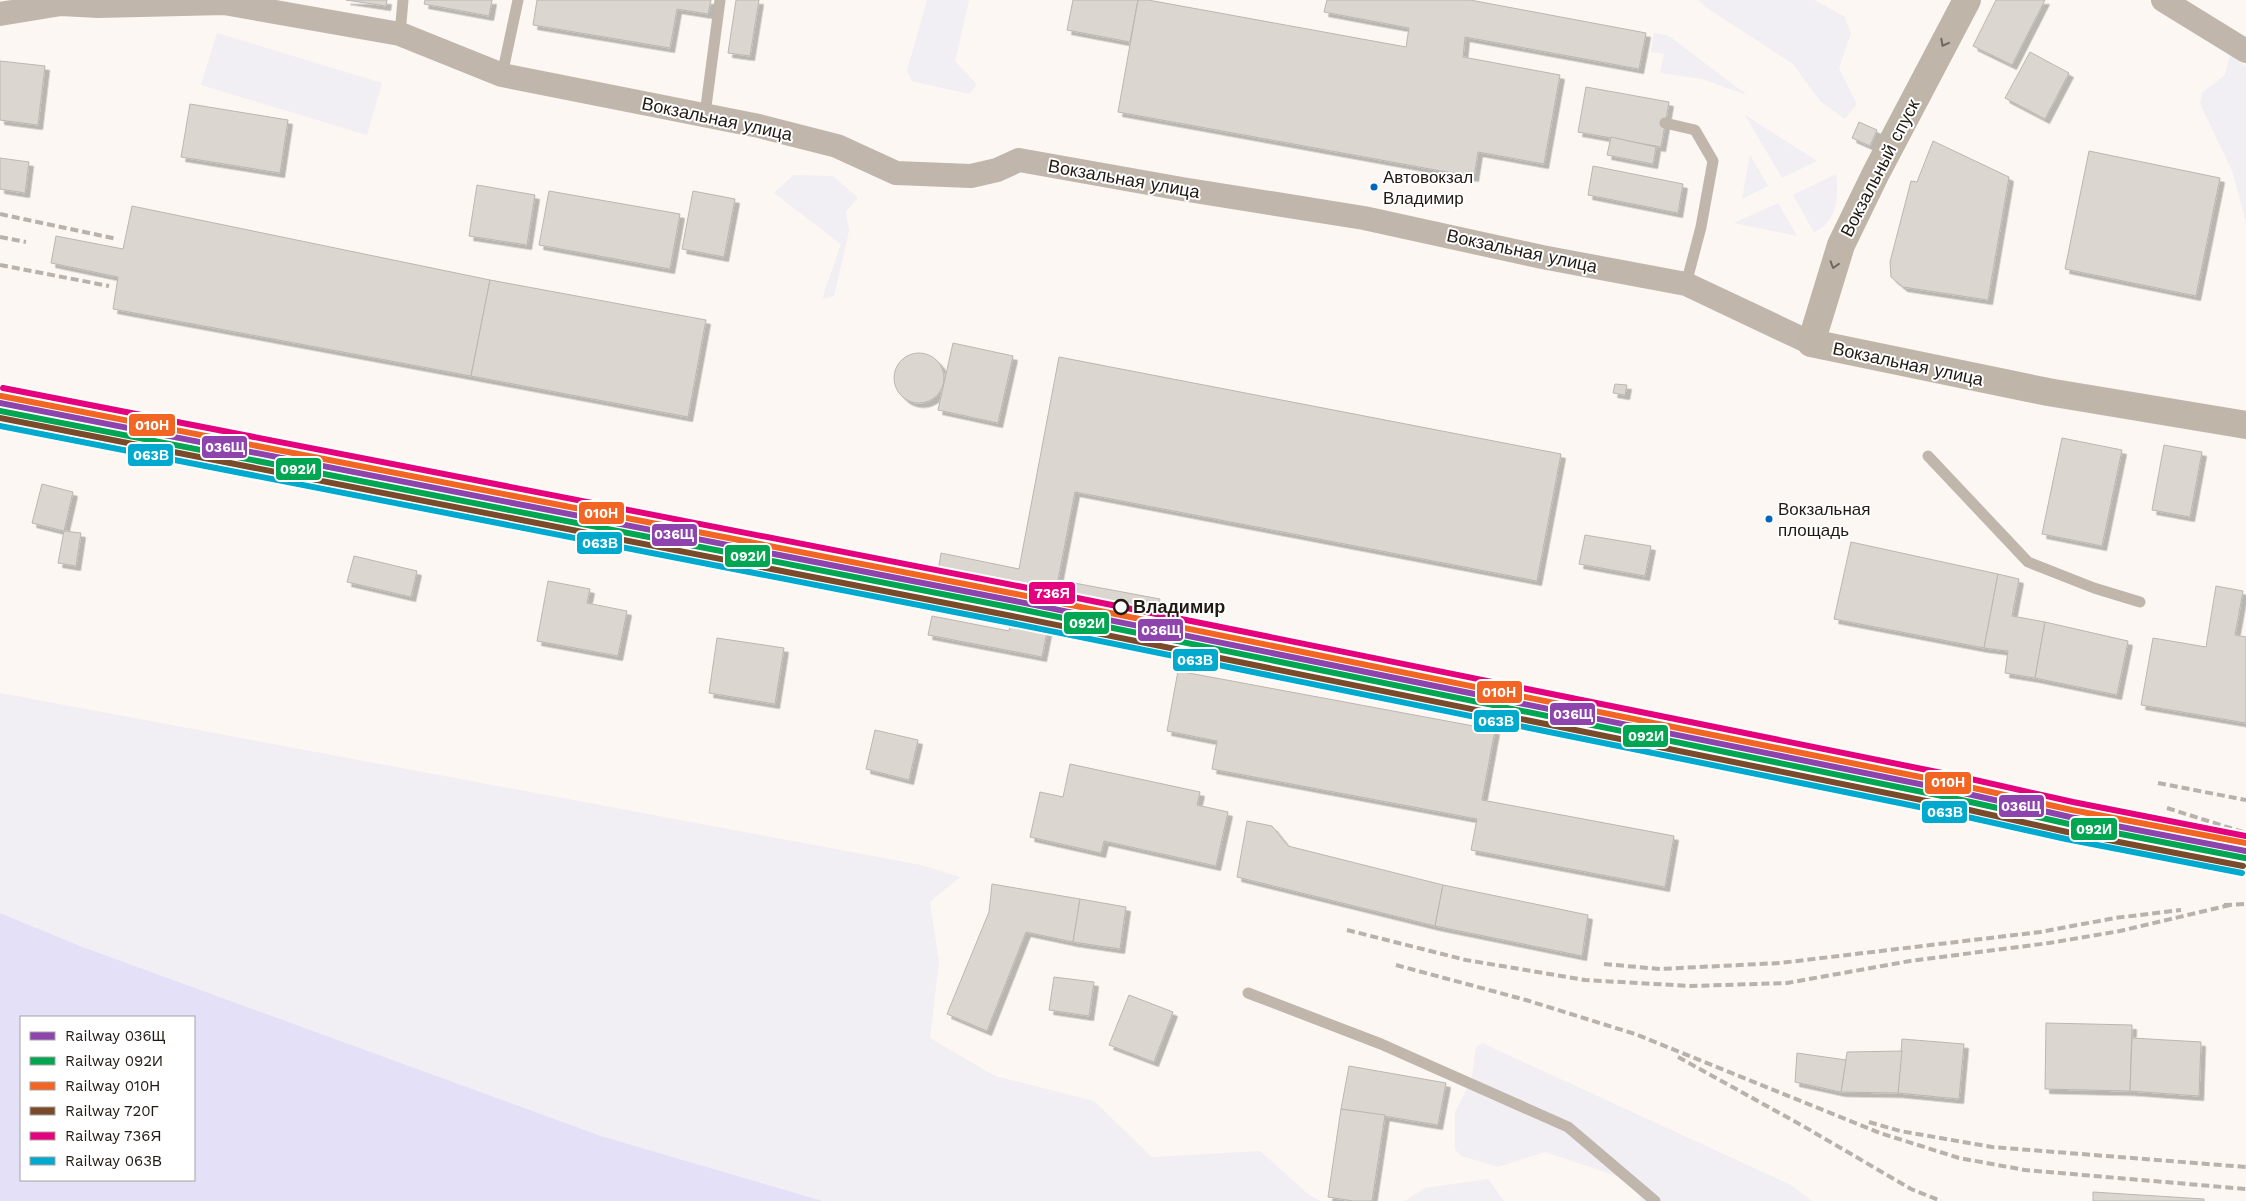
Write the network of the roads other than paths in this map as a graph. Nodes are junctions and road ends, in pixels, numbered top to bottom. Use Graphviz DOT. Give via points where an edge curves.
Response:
graph roads {
  1 [pos="403,0"];
  2 [pos="518,0"];
  3 [pos="720,0"];
  4 [pos="1967,0"];
  5 [pos="2163,0"];
  6 [pos="224,1"];
  7 [pos="98,3"];
  8 [pos="0,14"];
  9 [pos="400,34"];
  10 [pos="2246,51"];
  11 [pos="502,75"];
  12 [pos="705,114"];
  13 [pos="1665,123"];
  14 [pos="1686,284"];
  15 [pos="1812,344"];
  16 [pos="2246,425"];
  17 [pos="1928,456"];
  18 [pos="2140,602"];
  19 [pos="1248,993"];
  20 [pos="1655,1201"];
  1 -- 9 [label="lane"];
  2 -- 11 [label="lane"];
  3 -- 12 [label="lane"];
  4 -- 15 [label="main road, Вокзальный спуск, one-way" via="1840,245"];
  5 -- 10 [label="street"];
  6 -- 7 [label="street, Вокзальная улица"];
  6 -- 9 [label="street, Вокзальная улица"];
  7 -- 8 [label="street, Вокзальная улица" via="61,4"];
  9 -- 11 [label="street, Вокзальная улица"];
  11 -- 12 [label="street, Вокзальная улица"];
  12 -- 14 [label="street, Вокзальная улица" via="837,146 896,173 971,176 997,170 1019,160 1364,218"];
  13 -- 14 [label="lane" via="1695,130 1713,161"];
  14 -- 15 [label="street, Вокзальная улица"];
  15 -- 16 [label="main road, Вокзальная улица" via="2048,392"];
  17 -- 18 [label="lane" via="2028,562"];
  19 -- 20 [label="lane" via="1381,1044 1568,1127"];
}
